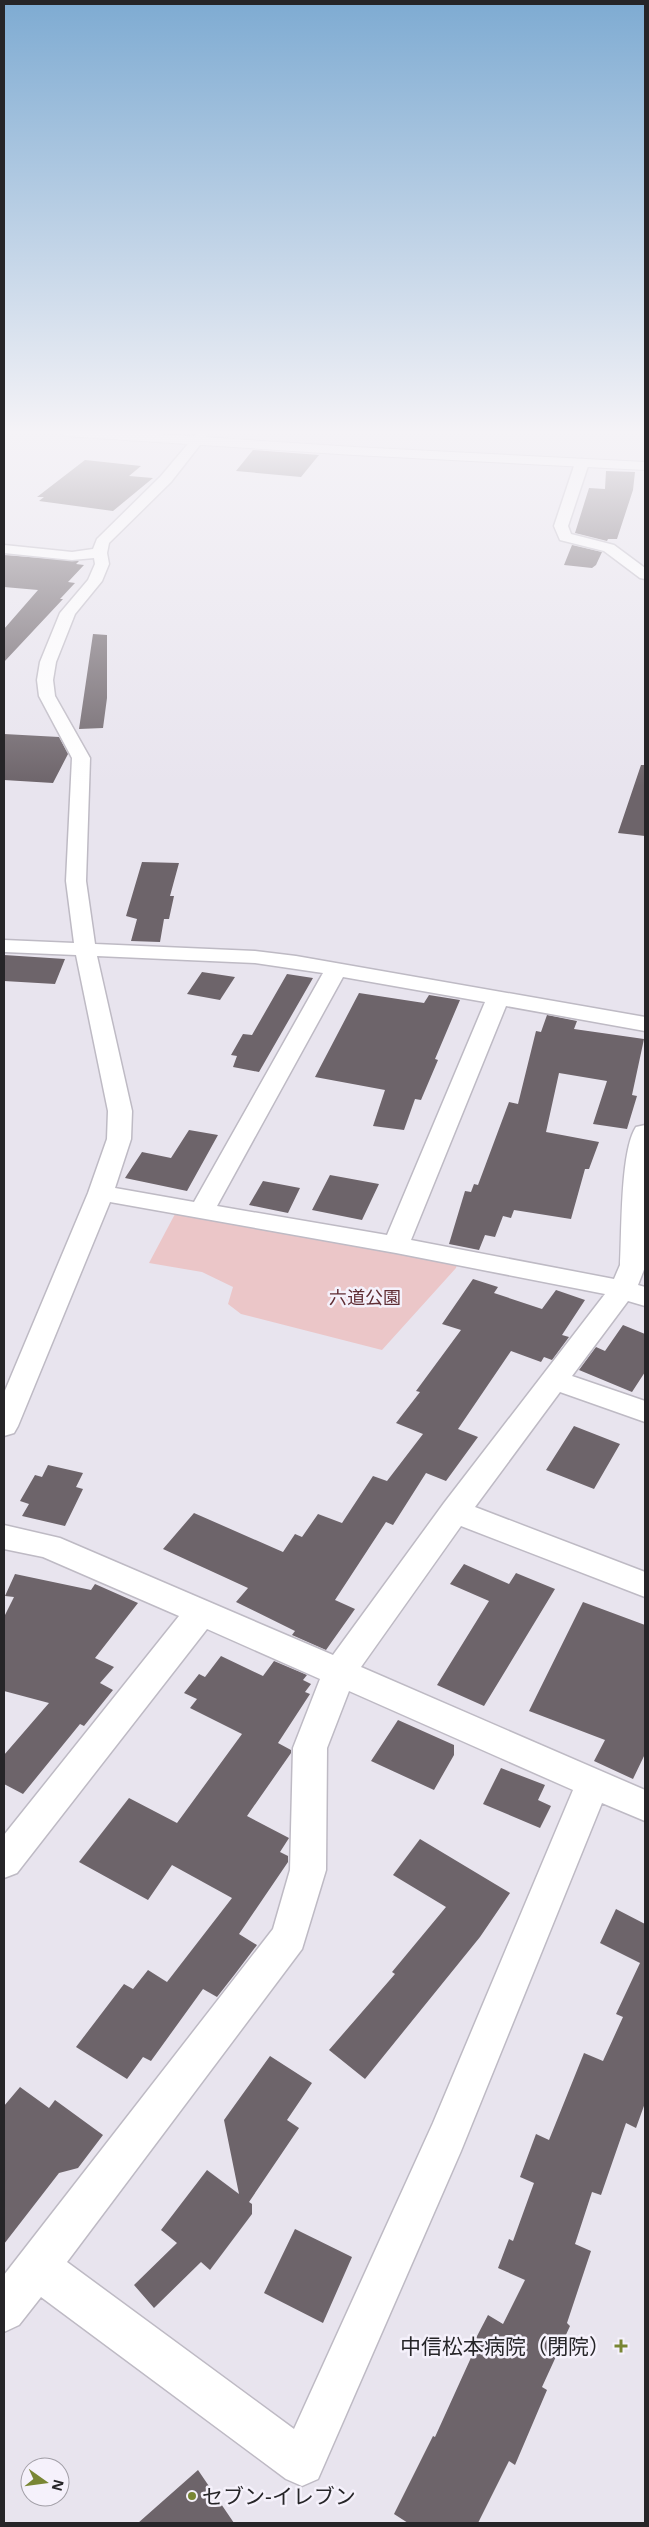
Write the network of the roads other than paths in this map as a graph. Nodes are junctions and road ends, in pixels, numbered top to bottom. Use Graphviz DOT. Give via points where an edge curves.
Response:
graph roads {
  1 [pos="13,550"];
  2 [pos="101,550"];
  3 [pos="611,550"];
  4 [pos="100,553"];
  5 [pos="645,576"];
  6 [pos="4,946"];
  7 [pos="85,950"];
  8 [pos="336,969"];
  9 [pos="497,1000"];
  10 [pos="645,1024"];
  11 [pos="645,1132"];
  12 [pos="101,1192"];
  13 [pos="202,1210"];
  14 [pos="396,1245"];
  15 [pos="634,1293"];
  16 [pos="554,1380"];
  17 [pos="645,1412"];
  18 [pos="4,1426"];
  19 [pos="455,1511"];
  20 [pos="4,1537"];
  21 [pos="645,1585"];
  22 [pos="202,1611"];
  23 [pos="340,1671"];
  24 [pos="593,1783"];
  25 [pos="645,1806"];
  26 [pos="4,1862"];
  27 [pos="37,2267"];
  28 [pos="4,2310"];
  1 -- 4 [label="street" via="72,556"];
  2 -- 4 [label="street"];
  3 -- 5 [label="street"];
  4 -- 7 [label="street" via="102,564 95,581 68,613 48,662 45,680 47,696 81,758 76,881"];
  6 -- 7 [label="street"];
  7 -- 8 [label="street" via="255,958"];
  7 -- 12 [label="street" via="120,1111 119,1139"];
  8 -- 9 [label="street"];
  8 -- 13 [label="street"];
  9 -- 10 [label="street"];
  9 -- 14 [label="street"];
  11 -- 15 [label="street" via="639,1156"];
  12 -- 13 [label="street"];
  12 -- 18 [label="street"];
  13 -- 14 [label="street"];
  14 -- 15 [label="street"];
  15 -- 16 [label="street"];
  16 -- 17 [label="street"];
  16 -- 19 [label="street"];
  19 -- 21 [label="street"];
  19 -- 23 [label="street"];
  20 -- 22 [label="street" via="49,1546"];
  22 -- 23 [label="street"];
  22 -- 26 [label="street"];
  23 -- 24 [label="street"];
  23 -- 27 [label="street" via="310,1748 308,1870 289,1937"];
  24 -- 25 [label="street"];
  24 -- 27 [label="street" via="447,2137 302,2463"];
  27 -- 28 [label="street"];
}
